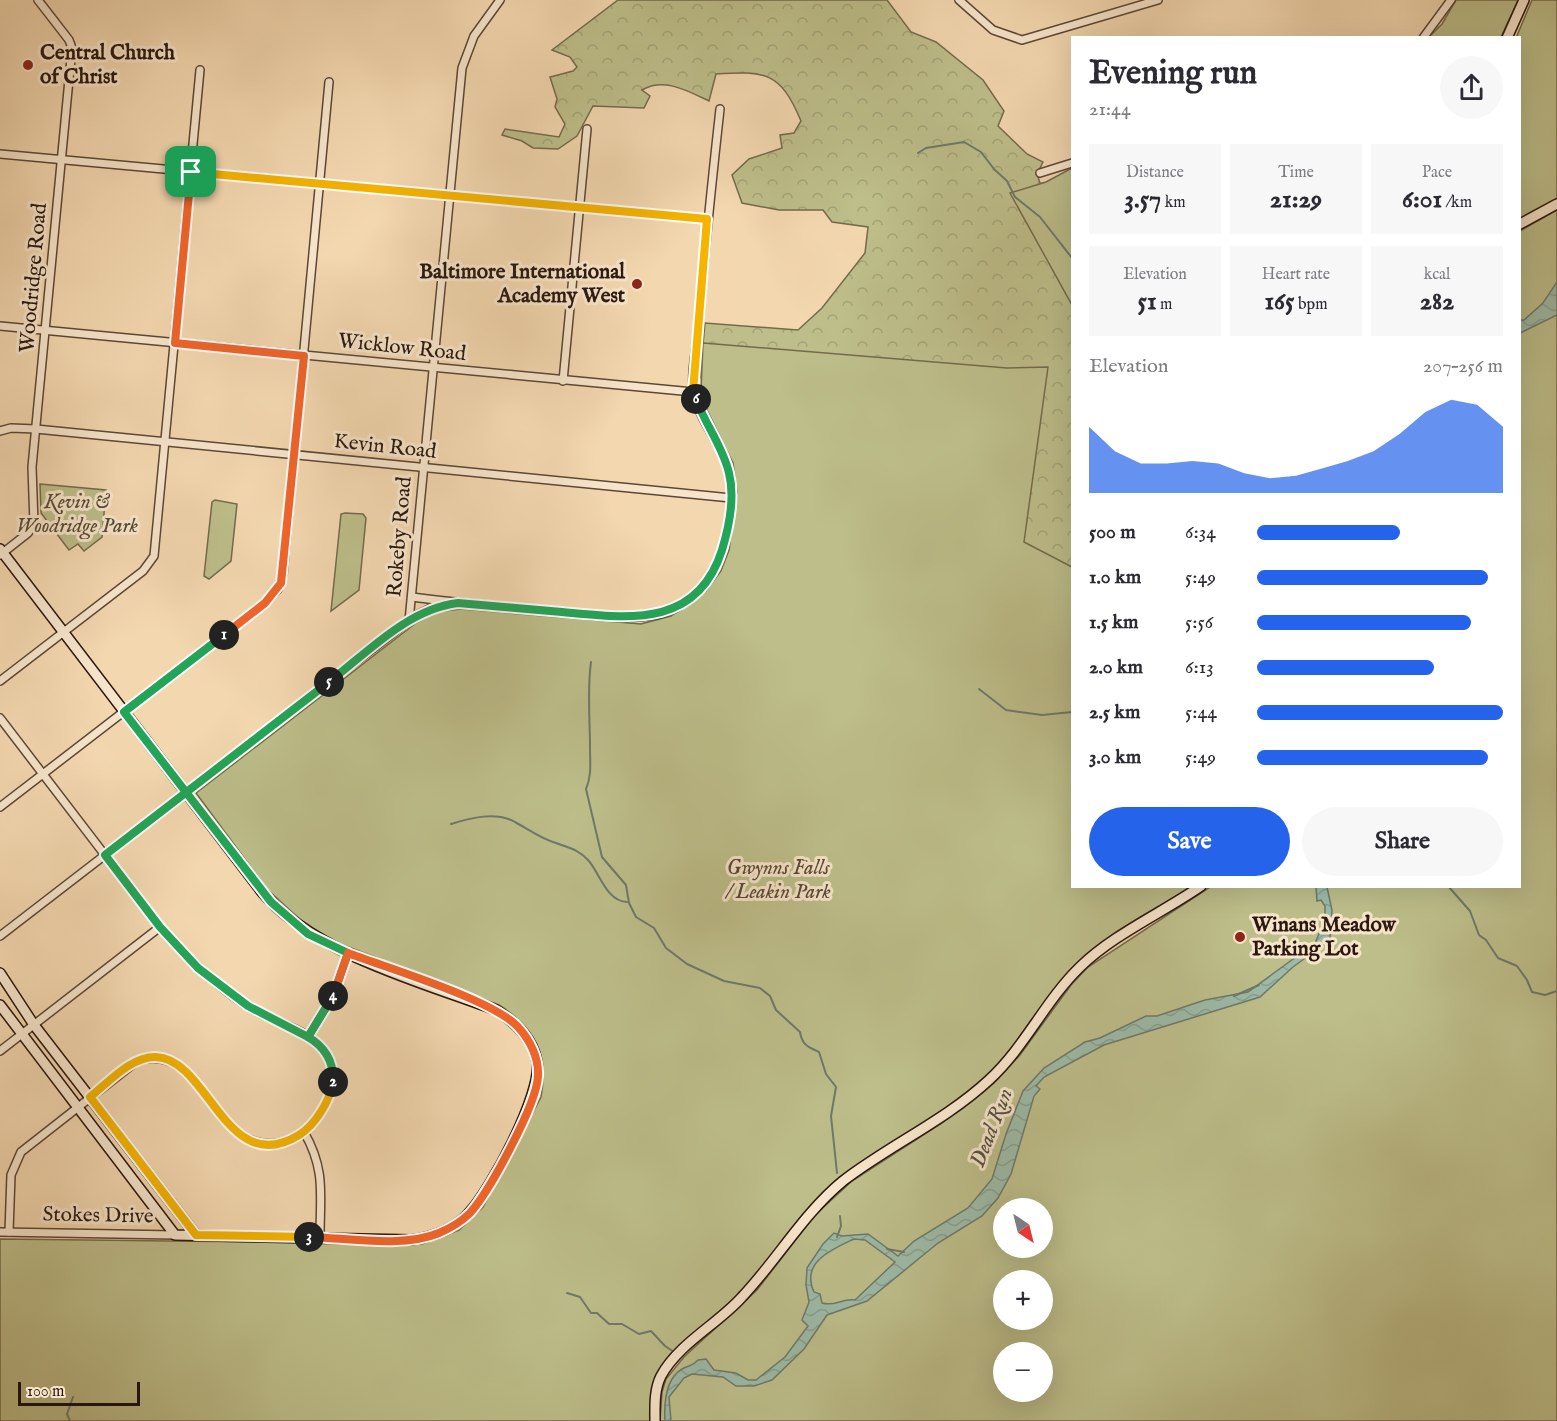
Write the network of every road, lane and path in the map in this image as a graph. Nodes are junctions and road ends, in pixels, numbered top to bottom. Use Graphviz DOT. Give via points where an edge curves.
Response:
graph roads {
  1 [pos="38,0"];
  2 [pos="500,0"];
  3 [pos="959,0"];
  4 [pos="1158,0"];
  5 [pos="1450,0"];
  6 [pos="1524,0"];
  7 [pos="1424,36"];
  8 [pos="1508,36"];
  9 [pos="200,70"];
  10 [pos="329,81"];
  11 [pos="720,109"];
  12 [pos="588,129"];
  13 [pos="0,154"];
  14 [pos="62,160"];
  15 [pos="1071,163"];
  16 [pos="191,172"];
  17 [pos="1040,173"];
  18 [pos="320,184"];
  19 [pos="449,196"];
  20 [pos="1557,204"];
  21 [pos="579,207"];
  22 [pos="707,219"];
  23 [pos="1521,223"];
  24 [pos="0,326"];
  25 [pos="46,331"];
  26 [pos="175,343"];
  27 [pos="304,356"];
  28 [pos="433,368"];
  29 [pos="563,381"];
  30 [pos="693,392"];
  31 [pos="36,429"];
  32 [pos="0,431"];
  33 [pos="165,442"];
  34 [pos="295,455"];
  35 [pos="423,468"];
  36 [pos="731,498"];
  37 [pos="1,552"];
  38 [pos="412,597"];
  39 [pos="458,603"];
  40 [pos="409,621"];
  41 [pos="63,633"];
  42 [pos="0,681"];
  43 [pos="124,712"];
  44 [pos="0,718"];
  45 [pos="43,775"];
  46 [pos="186,792"];
  47 [pos="0,807"];
  48 [pos="105,855"];
  49 [pos="1198,888"];
  50 [pos="160,927"];
  51 [pos="0,936"];
  52 [pos="348,953"];
  53 [pos="0,973"];
  54 [pos="0,1005"];
  55 [pos="34,1025"];
  56 [pos="22,1035"];
  57 [pos="308,1037"];
  58 [pos="0,1051"];
  59 [pos="90,1097"];
  60 [pos="77,1107"];
  61 [pos="304,1132"];
  62 [pos="0,1232"];
  63 [pos="9,1232"];
  64 [pos="175,1235"];
  65 [pos="196,1235"];
  66 [pos="320,1238"];
  67 [pos="655,1421"];
  1 -- 14 [label="street, Woodridge Road" via="72,48"];
  2 -- 19 [label="street, Rokeby Road" via="474,36 462,68"];
  3 -- 4 [label="street" via="993,30 1022,40"];
  5 -- 7 [label="street"];
  6 -- 8 [label="street"];
  9 -- 16 [label="street"];
  10 -- 18 [label="street"];
  11 -- 22 [label="street"];
  12 -- 21 [label="street"];
  13 -- 14 [label="street"];
  14 -- 16 [label="street"];
  14 -- 25 [label="street, Woodridge Road"];
  15 -- 17 [label="street"];
  16 -- 18 [label="street"];
  16 -- 26 [label="street"];
  18 -- 19 [label="street"];
  18 -- 27 [label="street"];
  19 -- 21 [label="street"];
  19 -- 28 [label="street, Rokeby Road"];
  20 -- 23 [label="street"];
  21 -- 22 [label="street"];
  21 -- 29 [label="street"];
  22 -- 30 [label="street"];
  24 -- 25 [label="street, Wicklow Road"];
  25 -- 26 [label="street, Wicklow Road"];
  25 -- 31 [label="street, Woodridge Road"];
  26 -- 27 [label="street, Wicklow Road"];
  26 -- 33 [label="street"];
  27 -- 28 [label="street, Wicklow Road"];
  27 -- 34 [label="street"];
  28 -- 29 [label="street, Wicklow Road"];
  28 -- 35 [label="street, Rokeby Road"];
  29 -- 30 [label="street, Wicklow Road"];
  30 -- 36 [label="street" via="725,459"];
  31 -- 32 [label="street, Kevin Road"];
  31 -- 33 [label="street, Kevin Road"];
  31 -- 37 [label="street, Woodridge Road" via="32,474 34,524"];
  33 -- 34 [label="street, Kevin Road"];
  33 -- 41 [label="street" via="152,561"];
  34 -- 35 [label="street, Kevin Road"];
  34 -- 43 [label="street" via="283,574 278,589"];
  35 -- 36 [label="street, Kevin Road"];
  35 -- 38 [label="street, Rokeby Road"];
  36 -- 39 [label="street" via="716,566 701,588 669,611 630,617"];
  37 -- 41 [label="street, Stokes Drive"];
  38 -- 39 [label="street"];
  38 -- 40 [label="street, Rokeby Road"];
  39 -- 40 [label="street, Rokeby Road" via="433,607"];
  40 -- 46 [label="street, Rokeby Road"];
  41 -- 42 [label="street"];
  41 -- 43 [label="street, Stokes Drive"];
  43 -- 45 [label="street"];
  43 -- 46 [label="street, Stokes Drive"];
  44 -- 45 [label="street"];
  45 -- 47 [label="street"];
  45 -- 48 [label="street"];
  46 -- 48 [label="street, Rokeby Road"];
  46 -- 52 [label="street, Stokes Drive" via="280,912 308,934"];
  48 -- 50 [label="street"];
  48 -- 51 [label="street, Rokeby Road"];
  49 -- 67 [label="street" via="1082,965 990,1079 846,1179 820,1202 741,1299 669,1366 657,1386"];
  50 -- 55 [label="street"];
  50 -- 57 [label="street" via="228,993"];
  52 -- 57 [label="street" via="333,996"];
  52 -- 66 [label="street, Stokes Drive" via="496,1010 522,1031 537,1063 537,1082 531,1103 477,1204 450,1228 411,1240"];
  53 -- 55 [label="street"];
  54 -- 56 [label="street"];
  55 -- 56 [label="street"];
  55 -- 59 [label="street"];
  56 -- 58 [label="street"];
  56 -- 60 [label="street"];
  57 -- 61 [label="street" via="324,1049 333,1075 330,1094"];
  59 -- 60 [label="street"];
  59 -- 61 [label="street" via="137,1061 164,1058 180,1066 229,1126 246,1137 278,1143"];
  59 -- 65 [label="street"];
  60 -- 63 [label="street" via="16,1159 11,1175"];
  60 -- 64 [label="street"];
  61 -- 66 [label="street" via="320,1171"];
  62 -- 63 [label="street, Stokes Drive"];
  63 -- 64 [label="street, Stokes Drive"];
  64 -- 65 [label="street, Stokes Drive"];
  65 -- 66 [label="street, Stokes Drive"];
}
